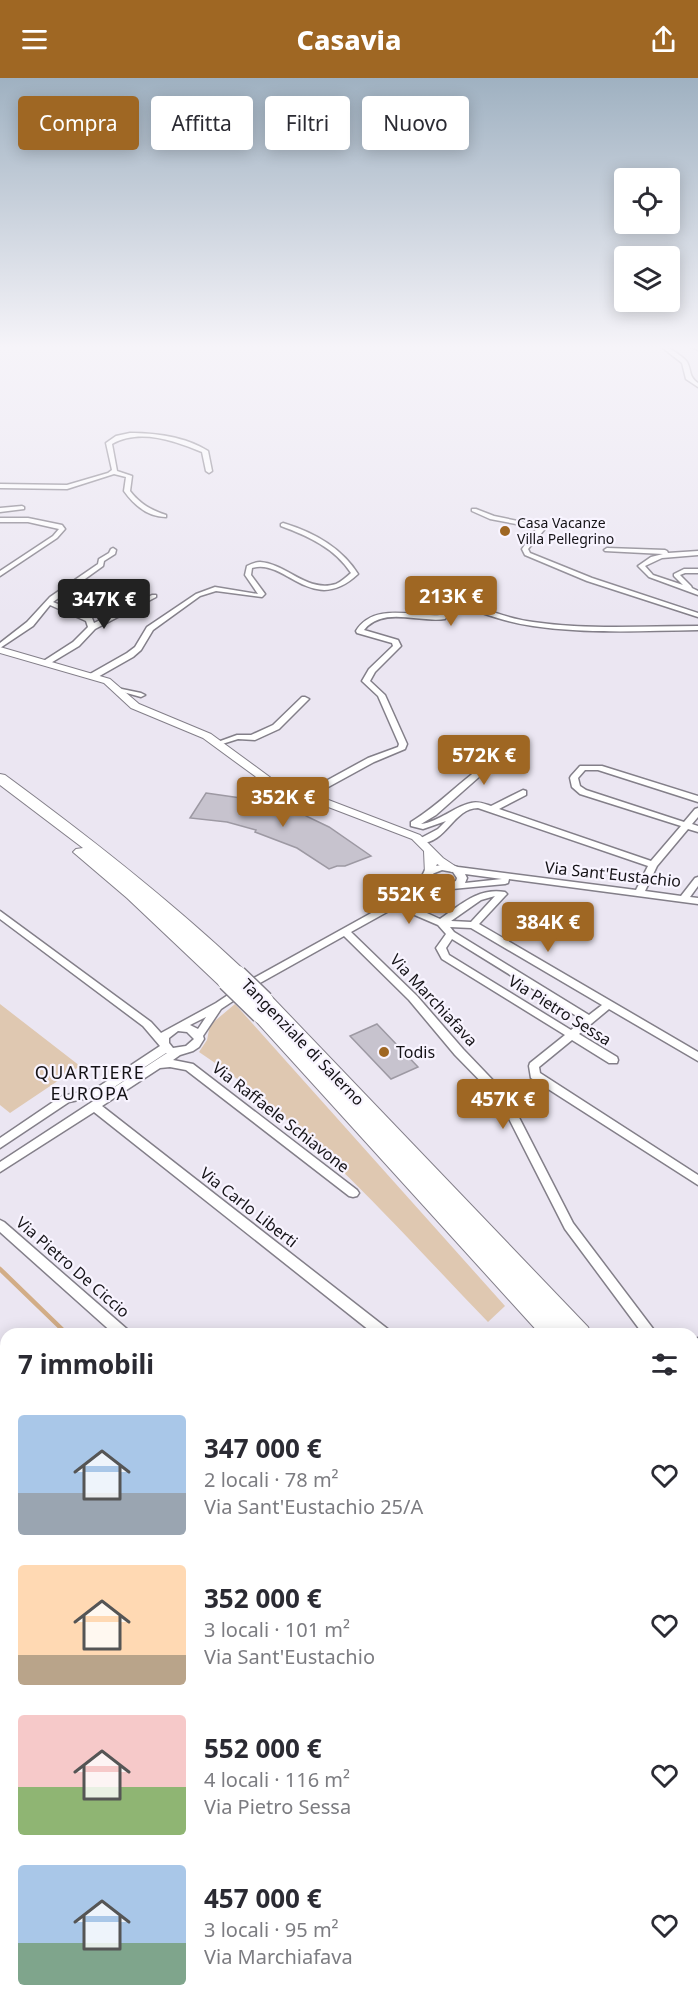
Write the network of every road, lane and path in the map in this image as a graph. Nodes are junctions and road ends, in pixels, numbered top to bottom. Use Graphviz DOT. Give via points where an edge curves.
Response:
graph roads {
  1 [pos="133,435"];
  2 [pos="138,435"];
  3 [pos="209,471"];
  4 [pos="114,472"];
  5 [pos="0,486"];
  6 [pos="22,508"];
  7 [pos="0,510"];
  8 [pos="474,510"];
  9 [pos="164,516"];
  10 [pos="0,520"];
  11 [pos="283,525"];
  12 [pos="113,550"];
  13 [pos="607,550"];
  14 [pos="698,553"];
  15 [pos="676,554"];
  16 [pos="698,571"];
  17 [pos="0,573"];
  18 [pos="695,591"];
  19 [pos="154,596"];
  20 [pos="48,602"];
  21 [pos="698,615"];
  22 [pos="92,627"];
  23 [pos="698,628"];
  24 [pos="0,648"];
  25 [pos="46,662"];
  26 [pos="93,676"];
  27 [pos="120,690"];
  28 [pos="141,695"];
  29 [pos="304,699"];
  30 [pos="219,743"];
  31 [pos="503,757"];
  32 [pos="0,778"];
  33 [pos="0,792"];
  34 [pos="523,793"];
  35 [pos="307,795"];
  36 [pos="698,799"];
  37 [pos="492,809"];
  38 [pos="698,811"];
  39 [pos="453,815"];
  40 [pos="686,825"];
  41 [pos="698,829"];
  42 [pos="422,841"];
  43 [pos="430,851"];
  44 [pos="653,865"];
  45 [pos="454,869"];
  46 [pos="428,874"];
  47 [pos="523,880"];
  48 [pos="698,880"];
  49 [pos="452,887"];
  50 [pos="640,892"];
  51 [pos="421,898"];
  52 [pos="684,898"];
  53 [pos="698,901"];
  54 [pos="396,903"];
  55 [pos="0,914"];
  56 [pos="437,921"];
  57 [pos="473,925"];
  58 [pos="345,932"];
  59 [pos="451,934"];
  60 [pos="232,978"];
  61 [pos="220,1005"];
  62 [pos="608,1005"];
  63 [pos="263,1008"];
  64 [pos="590,1020"];
  65 [pos="147,1024"];
  66 [pos="175,1029"];
  67 [pos="572,1035"];
  68 [pos="198,1036"];
  69 [pos="164,1044"];
  70 [pos="183,1051"];
  71 [pos="698,1057"];
  72 [pos="613,1060"];
  73 [pos="158,1065"];
  74 [pos="189,1067"];
  75 [pos="94,1106"];
  76 [pos="0,1144"];
  77 [pos="0,1168"];
  78 [pos="698,1181"];
  79 [pos="353,1193"];
  80 [pos="0,1225"];
  81 [pos="116,1328"];
  82 [pos="376,1328"];
  83 [pos="549,1328"];
  84 [pos="574,1328"];
  85 [pos="646,1328"];
  1 -- 4 [label="street" via="109,442"];
  2 -- 3 [label="street" via="167,438 205,451"];
  4 -- 5 [label="street" via="67,487"];
  4 -- 9 [label="street" via="129,476 127,492 136,503"];
  6 -- 7 [label="street"];
  8 -- 21 [label="street" via="492,518 540,527 538,536 525,549 526,554 571,575"];
  10 -- 17 [label="street" via="44,522 62,529 56,537"];
  11 -- 26 [label="street" via="313,535 355,574 340,585 314,587 264,564 253,564 248,575 260,596 215,589 198,595 150,628 130,655"];
  12 -- 20 [label="street" via="101,560 101,566"];
  13 -- 15 [label="street"];
  14 -- 15 [label="street"];
  15 -- 18 [label="street" via="648,561 642,569"];
  16 -- 18 [label="street" via="676,575"];
  19 -- 22 [label="street"];
  20 -- 22 [label="street" via="89,620"];
  20 -- 24 [label="street" via="30,624"];
  22 -- 25 [label="street" via="76,644"];
  23 -- 35 [label="street" via="596,629 531,624 445,597 440,600 446,612 442,618 383,615 360,631 397,646 366,681 381,695 403,744 401,749 371,760"];
  24 -- 25 [label="street, Via Sant'Eustachio"];
  25 -- 26 [label="street, Via Sant'Eustachio"];
  26 -- 27 [label="street, Via Sant'Eustachio"];
  27 -- 28 [label="street"];
  27 -- 30 [label="street, Via Sant'Eustachio" via="135,706"];
  29 -- 30 [label="street" via="276,727 252,738 237,737"];
  30 -- 35 [label="street, Via Sant'Eustachio" via="263,777"];
  31 -- 39 [label="street" via="414,824 426,827"];
  32 -- 60 [label="highway, Tangenziale di Salerno" via="114,862 169,909"];
  33 -- 60 [label="highway, Tangenziale di Salerno" via="72,845"];
  34 -- 37 [label="street"];
  35 -- 42 [label="street, Via Sant'Eustachio"];
  36 -- 40 [label="street" via="599,768 583,768 574,778 576,787 583,792"];
  37 -- 39 [label="street" via="472,805"];
  37 -- 44 [label="street"];
  38 -- 40 [label="street"];
  39 -- 42 [label="street" via="440,833"];
  40 -- 41 [label="street"];
  40 -- 44 [label="street"];
  42 -- 43 [label="street, Via Sant'Eustachio"];
  43 -- 45 [label="street, Via Sant'Eustachio"];
  43 -- 46 [label="street"];
  44 -- 50 [label="street"];
  45 -- 46 [label="street" via="437,867"];
  45 -- 47 [label="street, Via Sant'Eustachio"];
  45 -- 49 [label="street" via="462,880"];
  46 -- 49 [label="street" via="434,886"];
  46 -- 54 [label="street"];
  47 -- 49 [label="street, Via Sant'Eustachio"];
  47 -- 50 [label="street, Via Sant'Eustachio"];
  48 -- 52 [label="street"];
  49 -- 51 [label="street, Via Sant'Eustachio"];
  50 -- 52 [label="street, Via Sant'Eustachio"];
  51 -- 54 [label="street, Via Sant'Eustachio"];
  51 -- 56 [label="street" via="422,908"];
  52 -- 53 [label="street, Via Sant'Eustachio"];
  54 -- 56 [label="street"];
  54 -- 58 [label="street"];
  55 -- 65 [label="street"];
  56 -- 57 [label="street"];
  56 -- 57 [label="street" via="477,897 502,894"];
  56 -- 59 [label="street"];
  57 -- 62 [label="street"];
  58 -- 61 [label="street"];
  58 -- 85 [label="street, Via Marchiafava" via="413,998 504,1099 569,1226"];
  59 -- 64 [label="street"];
  59 -- 67 [label="street, Via Pietro Sessa" via="441,948 445,957"];
  60 -- 63 [label="highway, Tangenziale di Salerno, bridge"];
  61 -- 66 [label="street"];
  61 -- 68 [label="street"];
  62 -- 64 [label="street"];
  62 -- 71 [label="street"];
  63 -- 83 [label="highway, Tangenziale di Salerno"];
  63 -- 84 [label="highway, Tangenziale di Salerno"];
  64 -- 67 [label="street"];
  65 -- 66 [label="street"];
  65 -- 69 [label="street"];
  66 -- 68 [label="street" via="190,1029"];
  66 -- 69 [label="street" via="164,1036"];
  67 -- 72 [label="street, Via Pietro Sessa"];
  67 -- 78 [label="street" via="534,1066 535,1075"];
  68 -- 70 [label="street" via="196,1046"];
  69 -- 70 [label="street"];
  69 -- 76 [label="street" via="98,1092 66,1099"];
  70 -- 73 [label="street"];
  70 -- 74 [label="street, Via Raffaele Schiavone"];
  73 -- 74 [label="street, Via Raffaele Schiavone"];
  73 -- 75 [label="street"];
  74 -- 79 [label="street, Via Raffaele Schiavone"];
  75 -- 77 [label="street"];
  75 -- 82 [label="street, Via Carlo Liberti"];
  80 -- 81 [label="street, Via Pietro De Ciccio"];
}
